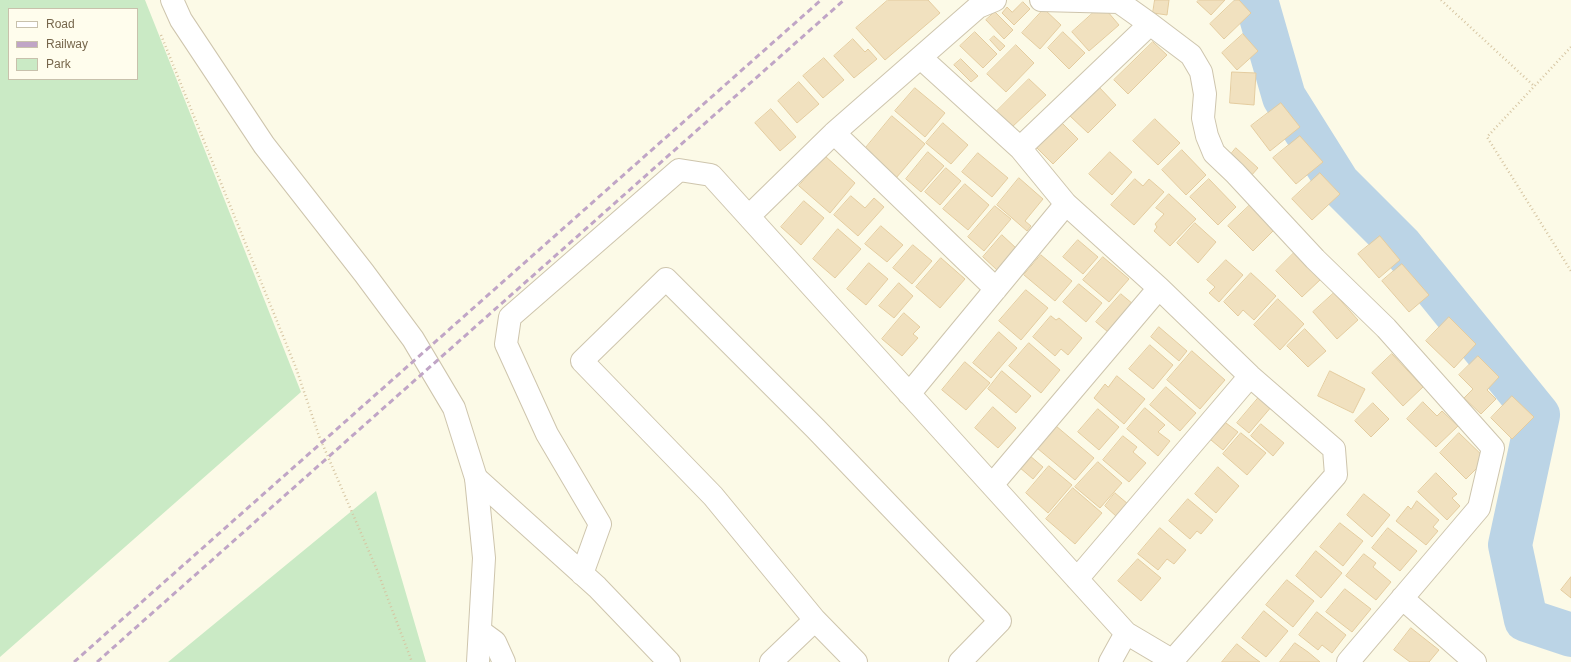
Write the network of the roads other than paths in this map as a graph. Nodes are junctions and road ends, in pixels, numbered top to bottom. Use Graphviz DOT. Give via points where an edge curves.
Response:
graph roads {
  1 [pos="172,0"];
  2 [pos="995,0"];
  3 [pos="1041,0"];
  4 [pos="1150,24"];
  5 [pos="920,58"];
  6 [pos="834,133"];
  7 [pos="1020,148"];
  8 [pos="1066,204"];
  9 [pos="748,216"];
  10 [pos="996,288"];
  11 [pos="1159,288"];
  12 [pos="1250,376"];
  13 [pos="910,394"];
  14 [pos="476,478"];
  15 [pos="992,486"];
  16 [pos="582,574"];
  17 [pos="1077,579"];
  18 [pos="1402,598"];
  19 [pos="814,620"];
  20 [pos="480,632"];
  21 [pos="1126,633"];
  22 [pos="1174,661"];
  23 [pos="478,662"];
  24 [pos="504,662"];
  25 [pos="669,662"];
  26 [pos="771,662"];
  27 [pos="856,662"];
  28 [pos="960,662"];
  29 [pos="1110,662"];
  30 [pos="1348,662"];
  31 [pos="1475,662"];
  1 -- 14 [label="street" via="181,20 264,145 413,339 454,408"];
  2 -- 5 [label="street" via="978,7"];
  3 -- 4 [label="street" via="1119,2"];
  4 -- 7 [label="street"];
  4 -- 18 [label="street" via="1191,55 1201,72 1205,94 1203,118 1206,136 1214,153 1315,260 1386,328 1493,448 1479,508"];
  5 -- 6 [label="street"];
  5 -- 7 [label="street"];
  6 -- 9 [label="street"];
  6 -- 10 [label="street"];
  7 -- 8 [label="street"];
  8 -- 10 [label="street"];
  8 -- 11 [label="street"];
  9 -- 13 [label="street"];
  9 -- 16 [label="street" via="711,175 679,170 510,317 506,344 547,434 600,524"];
  10 -- 13 [label="street"];
  11 -- 12 [label="street"];
  11 -- 15 [label="street"];
  12 -- 17 [label="street"];
  12 -- 22 [label="street" via="1334,449 1336,475"];
  13 -- 15 [label="street"];
  14 -- 16 [label="street"];
  14 -- 20 [label="street" via="484,558"];
  15 -- 17 [label="street"];
  16 -- 25 [label="street"];
  17 -- 21 [label="street"];
  18 -- 30 [label="street"];
  18 -- 31 [label="street"];
  19 -- 26 [label="street"];
  19 -- 27 [label="street"];
  19 -- 28 [label="street" via="713,496 582,361 666,279 816,429 1000,621"];
  20 -- 23 [label="street"];
  20 -- 24 [label="street" via="495,642"];
  21 -- 22 [label="street"];
  21 -- 29 [label="street"];
}
